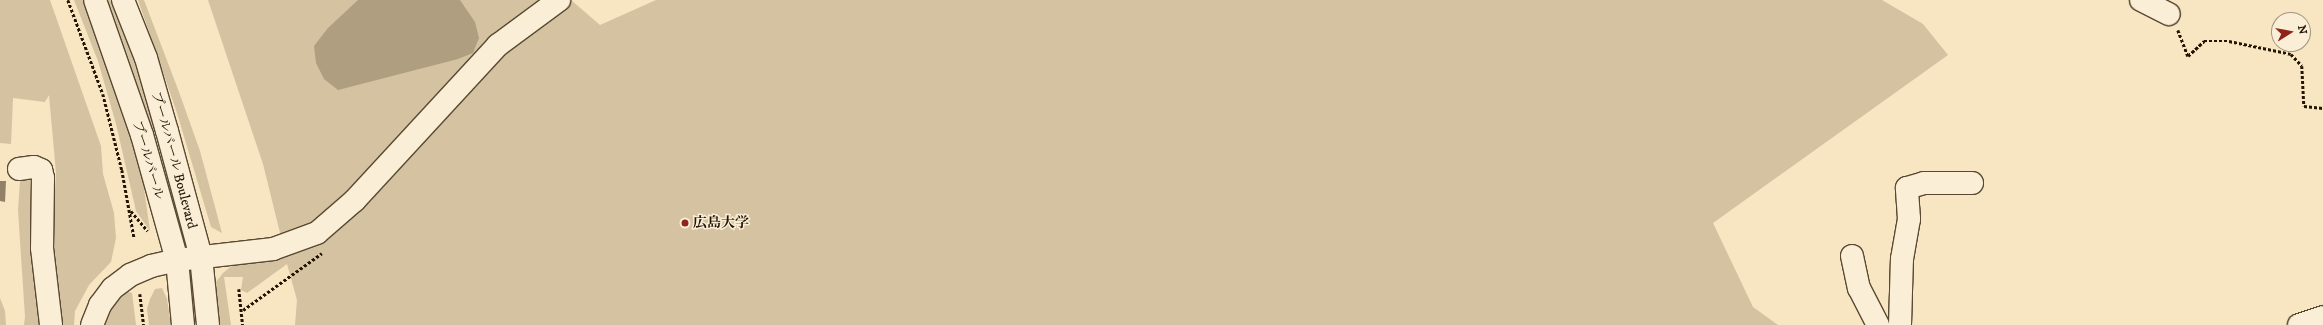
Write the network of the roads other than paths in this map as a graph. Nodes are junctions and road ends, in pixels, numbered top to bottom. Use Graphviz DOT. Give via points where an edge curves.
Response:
graph roads {
  1 [pos="95,0"];
  2 [pos="123,0"];
  3 [pos="559,0"];
  4 [pos="2141,0"];
  5 [pos="2169,14"];
  6 [pos="19,169"];
  7 [pos="1972,182"];
  8 [pos="1852,256"];
  9 [pos="201,257"];
  10 [pos="177,260"];
  11 [pos="2323,317"];
  12 [pos="51,325"];
  13 [pos="92,325"];
  14 [pos="183,325"];
  15 [pos="208,325"];
  16 [pos="1878,325"];
  17 [pos="1900,325"];
  18 [pos="2299,325"];
  1 -- 10 [label="street, ブールバール" via="142,135"];
  2 -- 9 [label="street, ブールバール Boulevard" via="146,58"];
  3 -- 9 [label="street" via="498,45 355,200 317,233 273,249"];
  4 -- 5 [label="street"];
  6 -- 12 [label="street" via="34,167 41,170 43,178 42,248"];
  7 -- 17 [label="street" via="1924,183 1908,188 1910,219 1902,259"];
  8 -- 16 [label="street" via="1859,288"];
  9 -- 10 [label="street"];
  9 -- 15 [label="street, ブールバール Boulevard"];
  10 -- 13 [label="street" via="151,266 130,275 113,288 100,304"];
  10 -- 14 [label="street, ブールバール"];
  11 -- 18 [label="street"];
}
